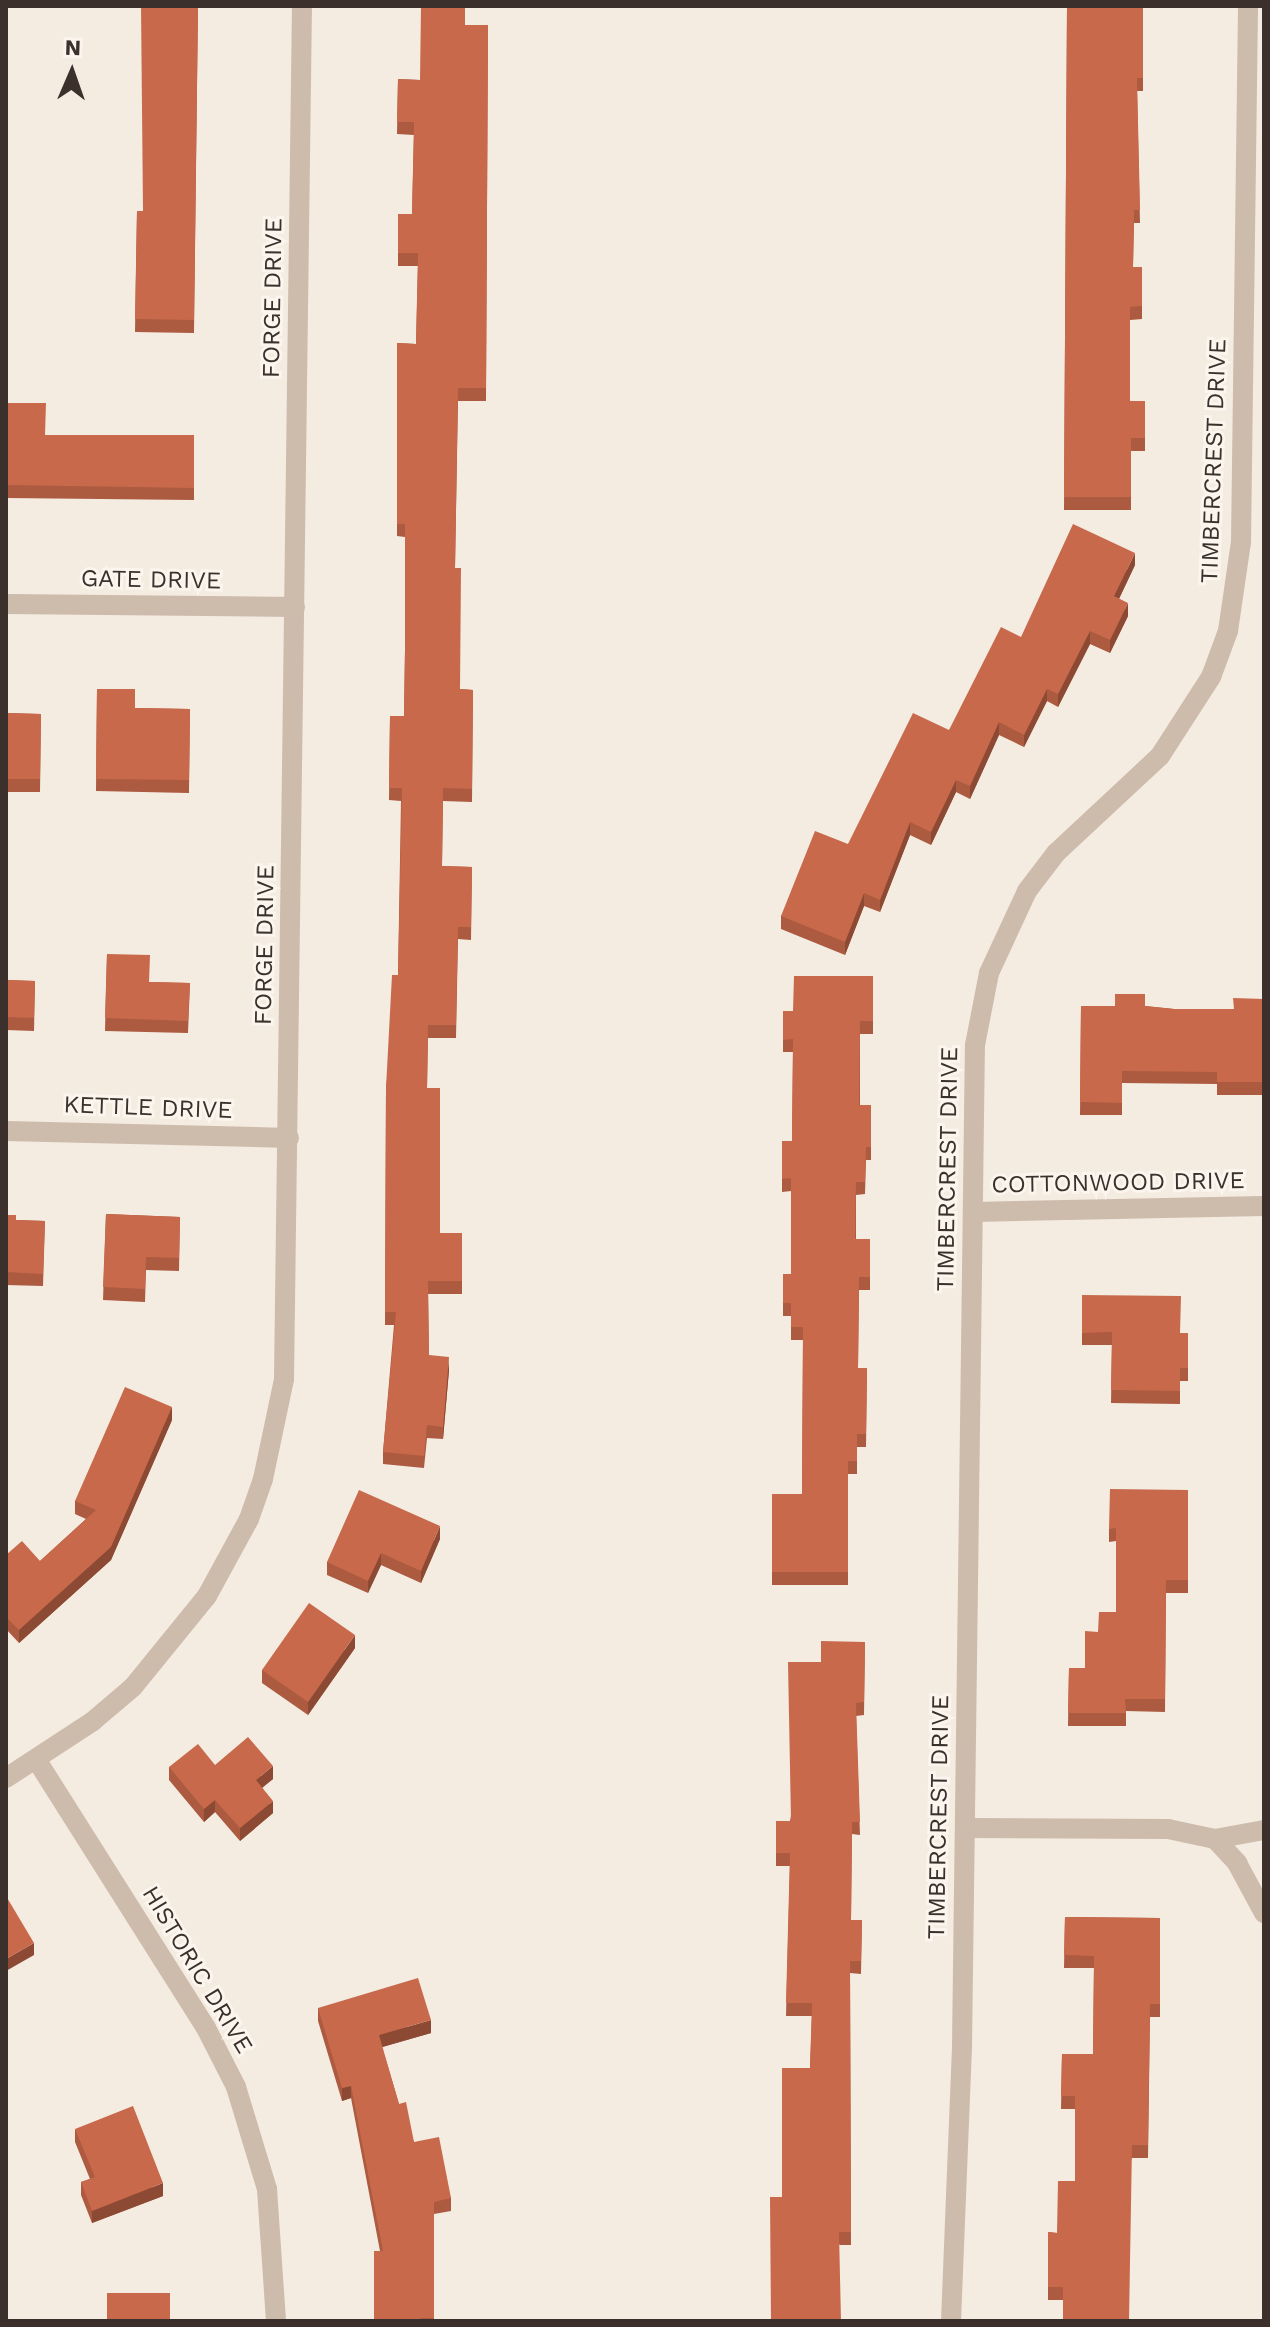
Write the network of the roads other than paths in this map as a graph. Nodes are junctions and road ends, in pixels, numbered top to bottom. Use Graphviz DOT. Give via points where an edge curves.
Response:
graph roads {
  1 [pos="302,6"];
  2 [pos="1248,6"];
  3 [pos="6,604"];
  4 [pos="295,607"];
  5 [pos="6,1131"];
  6 [pos="289,1138"];
  7 [pos="1264,1206"];
  8 [pos="973,1212"];
  9 [pos="36,1759"];
  10 [pos="6,1778"];
  11 [pos="965,1828"];
  12 [pos="1264,1830"];
  13 [pos="1215,1839"];
  14 [pos="1264,1913"];
  15 [pos="276,2321"];
  16 [pos="951,2321"];
  1 -- 4 [label="street, FORGE DRIVE"];
  2 -- 8 [label="street, TIMBERCREST DRIVE" via="1241,542 1228,631 1211,677 1160,756 1056,853 1006,930 989,973 975,1045"];
  3 -- 4 [label="street, GATE DRIVE"];
  4 -- 6 [label="street, FORGE DRIVE"];
  5 -- 6 [label="street, KETTLE DRIVE"];
  6 -- 9 [label="street, FORGE DRIVE" via="284,1379 249,1519 207,1596 171,1645 93,1721"];
  7 -- 8 [label="street, COTTONWOOD DRIVE"];
  8 -- 11 [label="street, TIMBERCREST DRIVE"];
  9 -- 10 [label="street, FORGE DRIVE"];
  9 -- 15 [label="street, HISTORIC DRIVE" via="206,2028 236,2087 267,2189"];
  11 -- 13 [label="street" via="1168,1829"];
  11 -- 16 [label="street, TIMBERCREST DRIVE"];
  12 -- 13 [label="street"];
  13 -- 14 [label="street" via="1237,1863"];
}
